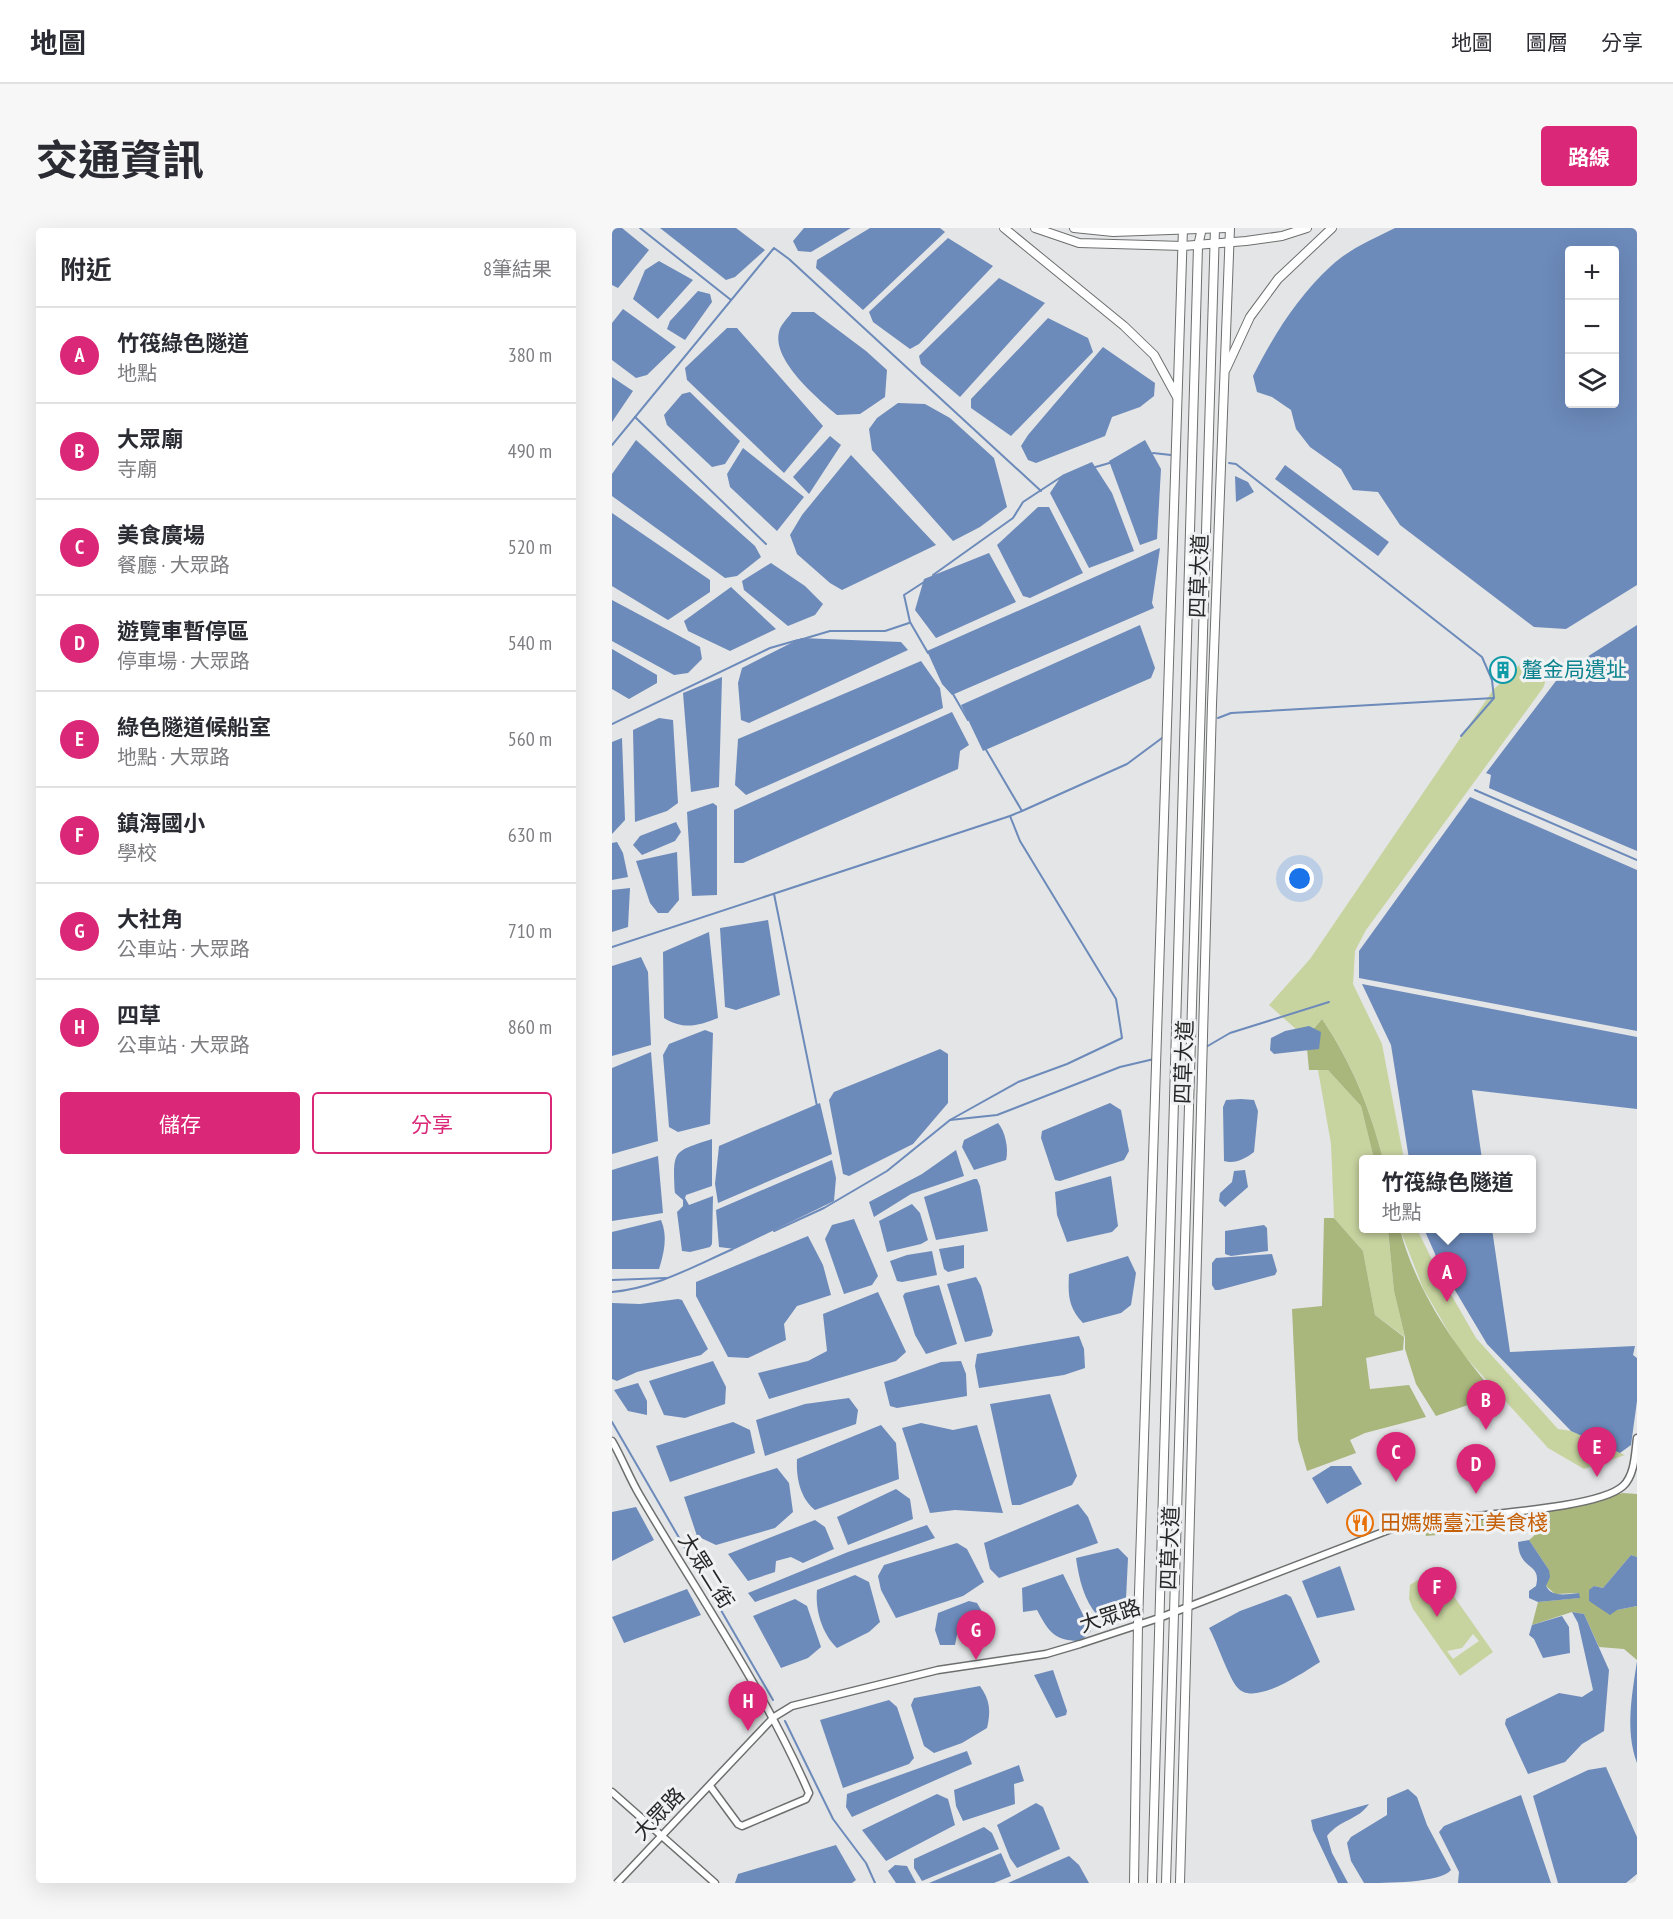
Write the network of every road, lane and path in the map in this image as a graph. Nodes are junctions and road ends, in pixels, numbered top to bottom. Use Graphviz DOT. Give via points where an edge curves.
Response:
graph roads {
  1 [pos="1004,228"];
  2 [pos="1035,228"];
  3 [pos="1074,228"];
  4 [pos="1228,228"];
  5 [pos="1307,228"];
  6 [pos="1332,228"];
  7 [pos="1183,229"];
  8 [pos="1202,229"];
  9 [pos="1215,229"];
  10 [pos="1229,243"];
  11 [pos="1215,245"];
  12 [pos="1183,246"];
  13 [pos="1198,246"];
  14 [pos="1224,373"];
  15 [pos="1178,399"];
  16 [pos="1637,1438"];
  17 [pos="612,1441"];
  18 [pos="1187,1607"];
  19 [pos="1174,1612"];
  20 [pos="1159,1618"];
  21 [pos="1138,1624"];
  22 [pos="774,1717"];
  23 [pos="710,1786"];
  24 [pos="612,1792"];
  25 [pos="660,1836"];
  26 [pos="617,1883"];
  27 [pos="715,1883"];
  28 [pos="1134,1883"];
  29 [pos="1152,1883"];
  30 [pos="1166,1883"];
  31 [pos="1180,1883"];
  1 -- 15 [label="street" via="1154,355"];
  2 -- 12 [label="street" via="1079,243"];
  3 -- 7 [label="street" via="1113,232"];
  4 -- 9 [label="street"];
  4 -- 10 [label="street, 四草大道"];
  5 -- 10 [label="street" via="1282,236"];
  6 -- 14 [label="street" via="1302,254 1264,298 1250,317"];
  7 -- 8 [label="street"];
  7 -- 12 [label="street, 四草大道"];
  8 -- 9 [label="street"];
  8 -- 13 [label="street, 四草大道"];
  9 -- 11 [label="street, 四草大道"];
  10 -- 11 [label="street"];
  10 -- 14 [label="street, 四草大道"];
  11 -- 13 [label="street"];
  11 -- 19 [label="street, 四草大道"];
  12 -- 13 [label="street"];
  12 -- 15 [label="street, 四草大道"];
  13 -- 20 [label="street, 四草大道"];
  14 -- 18 [label="street, 四草大道"];
  15 -- 21 [label="street, 四草大道"];
  16 -- 18 [label="street, 大眾路" via="1632,1468 1624,1485 1612,1493 1537,1509 1399,1526"];
  17 -- 22 [label="street, 大眾二街" via="638,1492"];
  18 -- 19 [label="street, 大眾路"];
  18 -- 31 [label="street, 四草大道"];
  19 -- 20 [label="street, 大眾路"];
  19 -- 30 [label="street, 四草大道"];
  20 -- 21 [label="street, 大眾路"];
  20 -- 29 [label="street, 四草大道"];
  21 -- 22 [label="street, 大眾路" via="1046,1654 938,1670 805,1701"];
  21 -- 28 [label="street, 四草大道"];
  22 -- 23 [label="street, 大眾路"];
  22 -- 23 [label="street, 大眾二街" via="809,1797 742,1826"];
  23 -- 25 [label="street, 大眾路"];
  24 -- 25 [label="street"];
  25 -- 26 [label="street, 大眾路"];
  25 -- 27 [label="street"];
}
